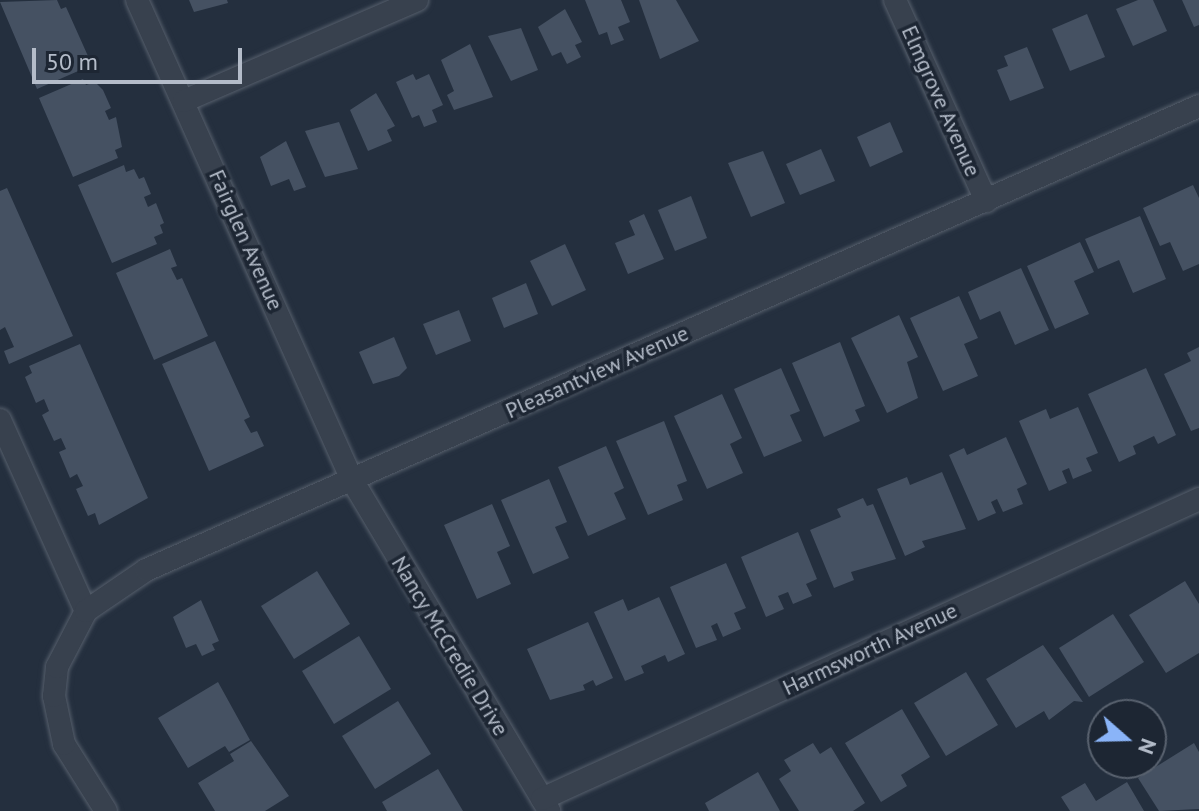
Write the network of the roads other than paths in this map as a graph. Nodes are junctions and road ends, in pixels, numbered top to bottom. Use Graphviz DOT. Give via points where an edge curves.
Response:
graph roads {
  1 [pos="137,0"];
  2 [pos="417,0"];
  3 [pos="895,0"];
  4 [pos="184,101"];
  5 [pos="1199,106"];
  6 [pos="986,201"];
  7 [pos="0,420"];
  8 [pos="352,480"];
  9 [pos="1199,499"];
  10 [pos="86,611"];
  11 [pos="545,805"];
  12 [pos="106,811"];
  1 -- 4 [label="street, Fairglen Avenue"];
  2 -- 4 [label="street"];
  3 -- 6 [label="street, Elmgrove Avenue"];
  4 -- 8 [label="street, Fairglen Avenue"];
  5 -- 6 [label="street, Pleasantview Avenue"];
  6 -- 8 [label="street, Pleasantview Avenue"];
  7 -- 10 [label="street"];
  8 -- 10 [label="street, Pleasantview Avenue" via="146,570"];
  8 -- 11 [label="street, Nancy McCredie Drive"];
  9 -- 11 [label="street, Harmsworth Avenue"];
  10 -- 12 [label="street, Pleasantview Avenue" via="65,644 54,696 64,744"];
}
